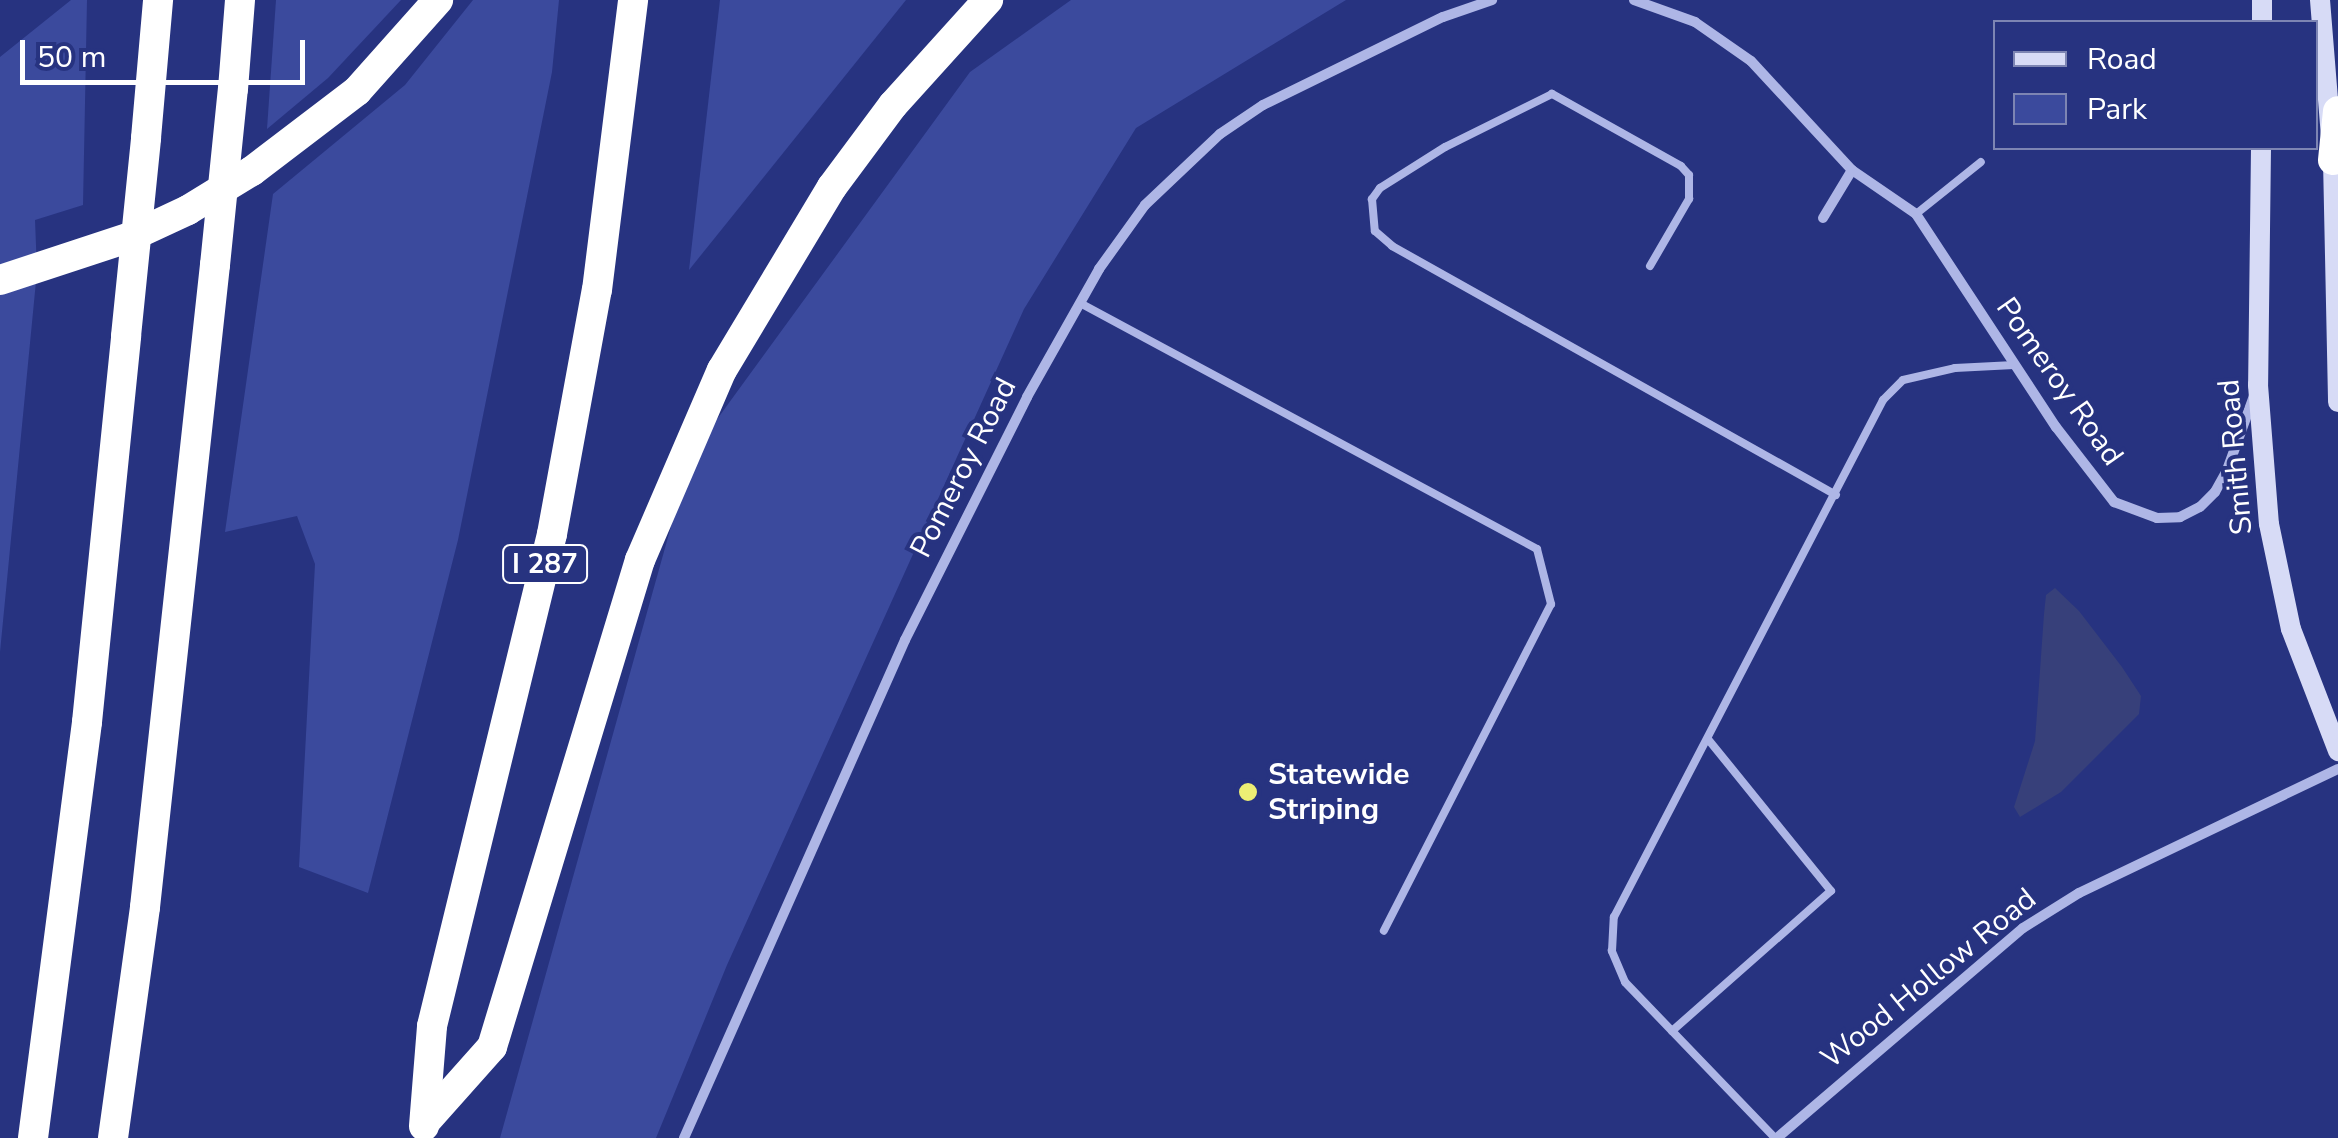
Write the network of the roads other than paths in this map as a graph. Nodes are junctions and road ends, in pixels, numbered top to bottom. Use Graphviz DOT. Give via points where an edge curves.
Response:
graph roads {
  1 [pos="158,0"];
  2 [pos="240,0"];
  3 [pos="438,0"];
  4 [pos="633,0"];
  5 [pos="988,0"];
  6 [pos="1492,0"];
  7 [pos="1634,0"];
  8 [pos="2320,0"];
  9 [pos="2338,111"];
  10 [pos="2261,150"];
  11 [pos="2333,160"];
  12 [pos="1981,162"];
  13 [pos="1852,170"];
  14 [pos="1916,214"];
  15 [pos="1823,218"];
  16 [pos="1650,266"];
  17 [pos="0,280"];
  18 [pos="1080,303"];
  19 [pos="2014,365"];
  20 [pos="2258,385"];
  21 [pos="2338,402"];
  22 [pos="1836,495"];
  23 [pos="1708,739"];
  24 [pos="2338,751"];
  25 [pos="2338,769"];
  26 [pos="1384,931"];
  27 [pos="1672,1031"];
  28 [pos="423,1130"];
  29 [pos="33,1138"];
  30 [pos="112,1138"];
  31 [pos="684,1138"];
  32 [pos="1776,1138"];
  1 -- 29 [label="highway, bridge" via="87,722"];
  2 -- 30 [label="highway, bridge" via="149,869"];
  3 -- 17 [label="highway" via="356,91 252,171 128,238"];
  4 -- 28 [label="highway, I 287" via="594,308 552,534 432,1026"];
  5 -- 28 [label="highway" via="893,105 832,188 722,370 640,560 492,1047"];
  6 -- 18 [label="street, Pomeroy Road" via="1263,106 1220,134 1145,205"];
  7 -- 13 [label="street, Pomeroy Road" via="1694,22 1751,61"];
  8 -- 11 [label="main road"];
  9 -- 11 [label="highway"];
  10 -- 20 [label="main road, Smith Road"];
  11 -- 21 [label="main road"];
  12 -- 14 [label="lane"];
  13 -- 14 [label="street, Pomeroy Road"];
  13 -- 15 [label="street"];
  14 -- 19 [label="street, Pomeroy Road"];
  16 -- 22 [label="lane" via="1688,199 1689,175 1552,94 1446,147 1372,198 1376,231 1392,246"];
  18 -- 26 [label="lane" via="1537,550 1552,604"];
  18 -- 31 [label="street, Pomeroy Road" via="904,640"];
  19 -- 20 [label="street, Pomeroy Road" via="2114,502 2157,518 2180,517 2216,492"];
  19 -- 22 [label="lane" via="1903,380 1883,400"];
  20 -- 24 [label="main road, Smith Road" via="2282,593"];
  22 -- 23 [label="lane"];
  23 -- 27 [label="lane" via="1612,928 1619,973"];
  23 -- 27 [label="lane" via="1831,891"];
  25 -- 32 [label="street, Wood Hollow Road" via="2080,893 2023,928"];
  27 -- 32 [label="lane"];
}
